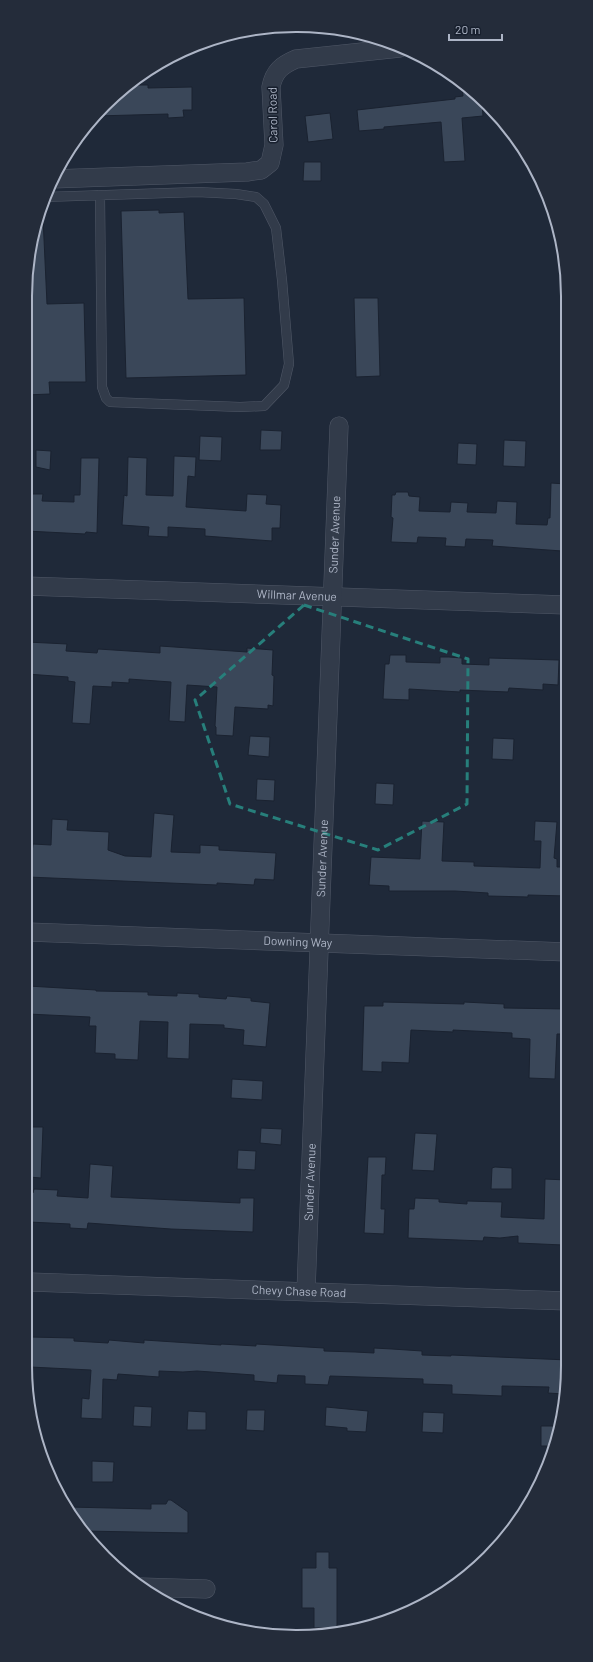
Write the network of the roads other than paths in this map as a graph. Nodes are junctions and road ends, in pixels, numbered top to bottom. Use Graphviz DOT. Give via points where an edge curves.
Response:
graph roads {
  1 [pos="390,49"];
  2 [pos="60,179"];
  3 [pos="100,195"];
  4 [pos="51,197"];
  5 [pos="339,426"];
  6 [pos="32,586"];
  7 [pos="332,596"];
  8 [pos="561,605"];
  9 [pos="32,932"];
  10 [pos="318,943"];
  11 [pos="561,952"];
  12 [pos="32,1282"];
  13 [pos="306,1291"];
  14 [pos="561,1301"];
  15 [pos="153,1587"];
  16 [pos="206,1589"];
  1 -- 2 [label="street, Carol Road" via="296,60 284,64 272,79 274,145 270,163 261,170"];
  3 -- 3 [label="lane" via="217,193 256,197 264,204 276,228 290,364 284,385 264,406 110,402 106,398 102,387"];
  3 -- 4 [label="lane"];
  5 -- 7 [label="street, Sunder Avenue"];
  6 -- 7 [label="street, Willmar Avenue"];
  7 -- 8 [label="street, Willmar Avenue"];
  7 -- 10 [label="street, Sunder Avenue"];
  9 -- 10 [label="street, Downing Way"];
  10 -- 11 [label="street, Downing Way"];
  10 -- 13 [label="street, Sunder Avenue"];
  12 -- 13 [label="street, Chevy Chase Road"];
  13 -- 14 [label="street, Chevy Chase Road"];
  15 -- 16 [label="street"];
}
